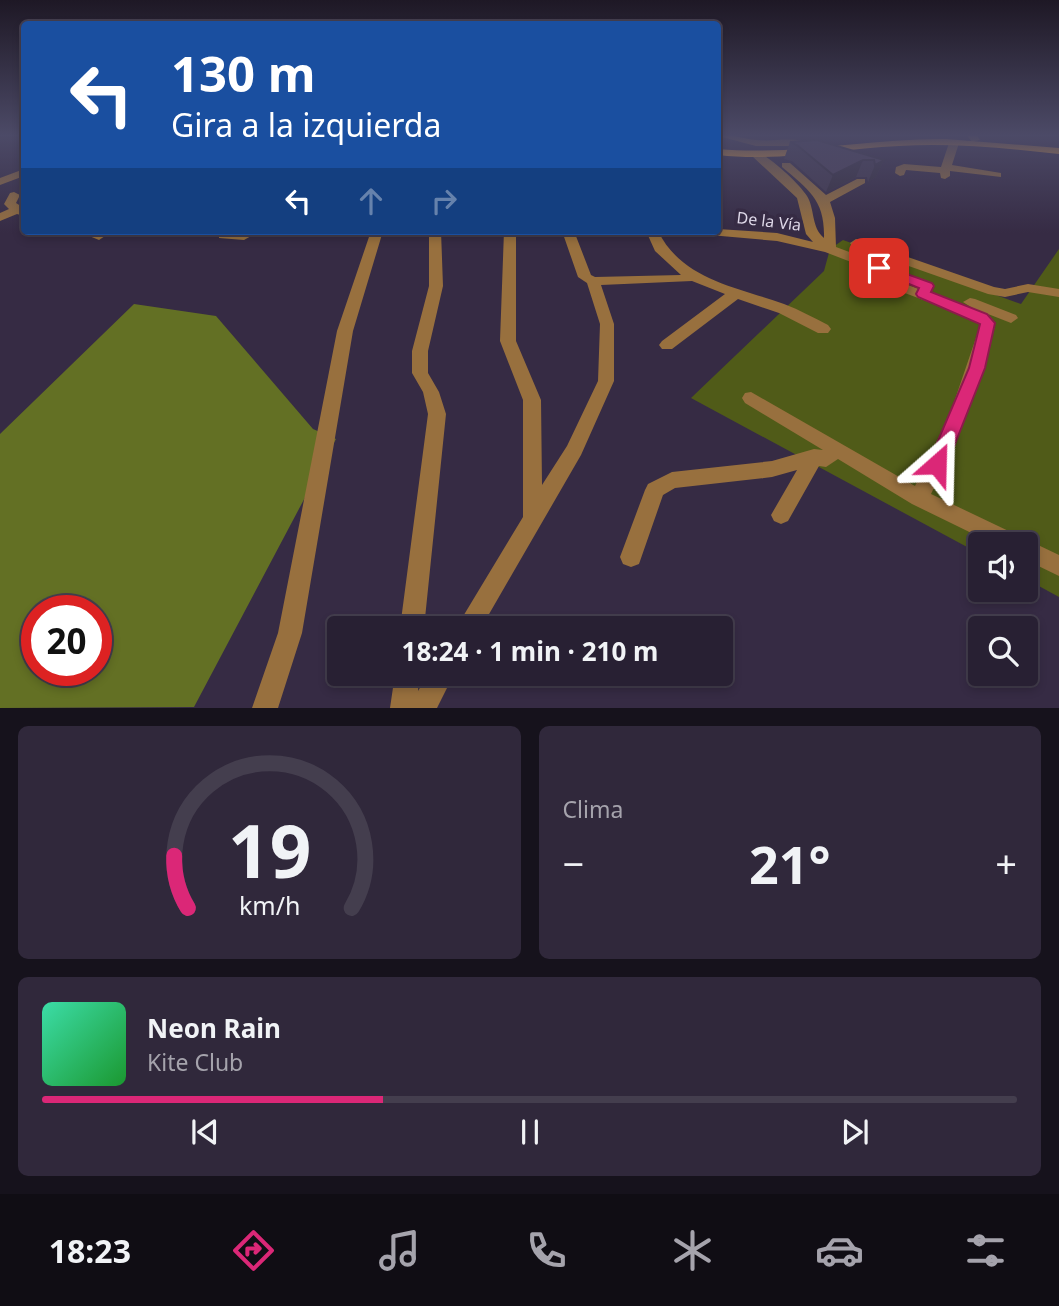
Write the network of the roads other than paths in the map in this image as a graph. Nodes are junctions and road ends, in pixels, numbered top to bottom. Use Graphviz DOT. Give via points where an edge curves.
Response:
graph roads {
  1 [pos="771,167"];
  2 [pos="787,167"];
  3 [pos="904,167"];
  4 [pos="904,167"];
  5 [pos="947,167"];
  6 [pos="945,172"];
  7 [pos="900,173"];
  8 [pos="21,174"];
  9 [pos="997,175"];
  10 [pos="861,181"];
  11 [pos="0,184"];
  12 [pos="19,196"];
  13 [pos="825,200"];
  14 [pos="20,212"];
  15 [pos="0,217"];
  16 [pos="721,233"];
  17 [pos="96,235"];
  18 [pos="223,235"];
  19 [pos="246,235"];
  20 [pos="376,235"];
  21 [pos="435,235"];
  22 [pos="510,235"];
  23 [pos="569,235"];
  24 [pos="653,235"];
  25 [pos="99,236"];
  26 [pos="856,243"];
  27 [pos="830,249"];
  28 [pos="695,276"];
  29 [pos="883,280"];
  30 [pos="593,281"];
  31 [pos="962,282"];
  32 [pos="925,290"];
  33 [pos="736,293"];
  34 [pos="1059,293"];
  35 [pos="952,296"];
  36 [pos="1011,318"];
  37 [pos="823,328"];
  38 [pos="667,345"];
  39 [pos="751,398"];
  40 [pos="835,450"];
  41 [pos="814,457"];
  42 [pos="919,498"];
  43 [pos="781,515"];
  44 [pos="533,517"];
  45 [pos="990,532"];
  46 [pos="1038,556"];
  47 [pos="631,557"];
  48 [pos="1059,566"];
  49 [pos="413,616"];
  50 [pos="475,616"];
  51 [pos="405,686"];
  52 [pos="435,686"];
  53 [pos="265,708"];
  54 [pos="402,708"];
  55 [pos="422,708"];
  1 -- 27 [label="street" via="794,187 807,209 811,234"];
  2 -- 13 [label="street"];
  3 -- 6 [label="street"];
  4 -- 7 [label="street"];
  5 -- 6 [label="street"];
  6 -- 9 [label="street"];
  8 -- 11 [label="street"];
  10 -- 13 [label="street"];
  11 -- 12 [label="street"];
  12 -- 14 [label="street" via="10,202"];
  13 -- 27 [label="street" via="831,217"];
  14 -- 15 [label="street"];
  16 -- 27 [label="street, De la Vía" via="777,237"];
  17 -- 25 [label="street"];
  18 -- 19 [label="street"];
  20 -- 53 [label="street" via="345,331 290,633"];
  21 -- 49 [label="street" via="436,286 420,351 420,373 438,415"];
  22 -- 44 [label="street" via="508,341 532,400"];
  23 -- 30 [label="street" via="585,277"];
  24 -- 28 [label="street" via="667,257"];
  26 -- 31 [label="street"];
  27 -- 32 [label="street, De la Vía"];
  28 -- 30 [label="street"];
  28 -- 33 [label="street"];
  29 -- 32 [label="street"];
  30 -- 44 [label="street" via="607,324 606,381 574,450"];
  31 -- 34 [label="street" via="1005,293 1028,288"];
  31 -- 35 [label="street"];
  32 -- 35 [label="street"];
  32 -- 42 [label="street" via="982,317 989,326 946,446"];
  33 -- 37 [label="street"];
  33 -- 38 [label="street"];
  35 -- 36 [label="street"];
  39 -- 40 [label="street"];
  40 -- 41 [label="street" via="826,459"];
  40 -- 42 [label="street"];
  41 -- 43 [label="street"];
  41 -- 47 [label="street" via="772,469 672,480 655,490"];
  42 -- 45 [label="street"];
  44 -- 50 [label="street"];
  46 -- 48 [label="street"];
  51 -- 54 [label="street"];
  52 -- 55 [label="street"];
}
